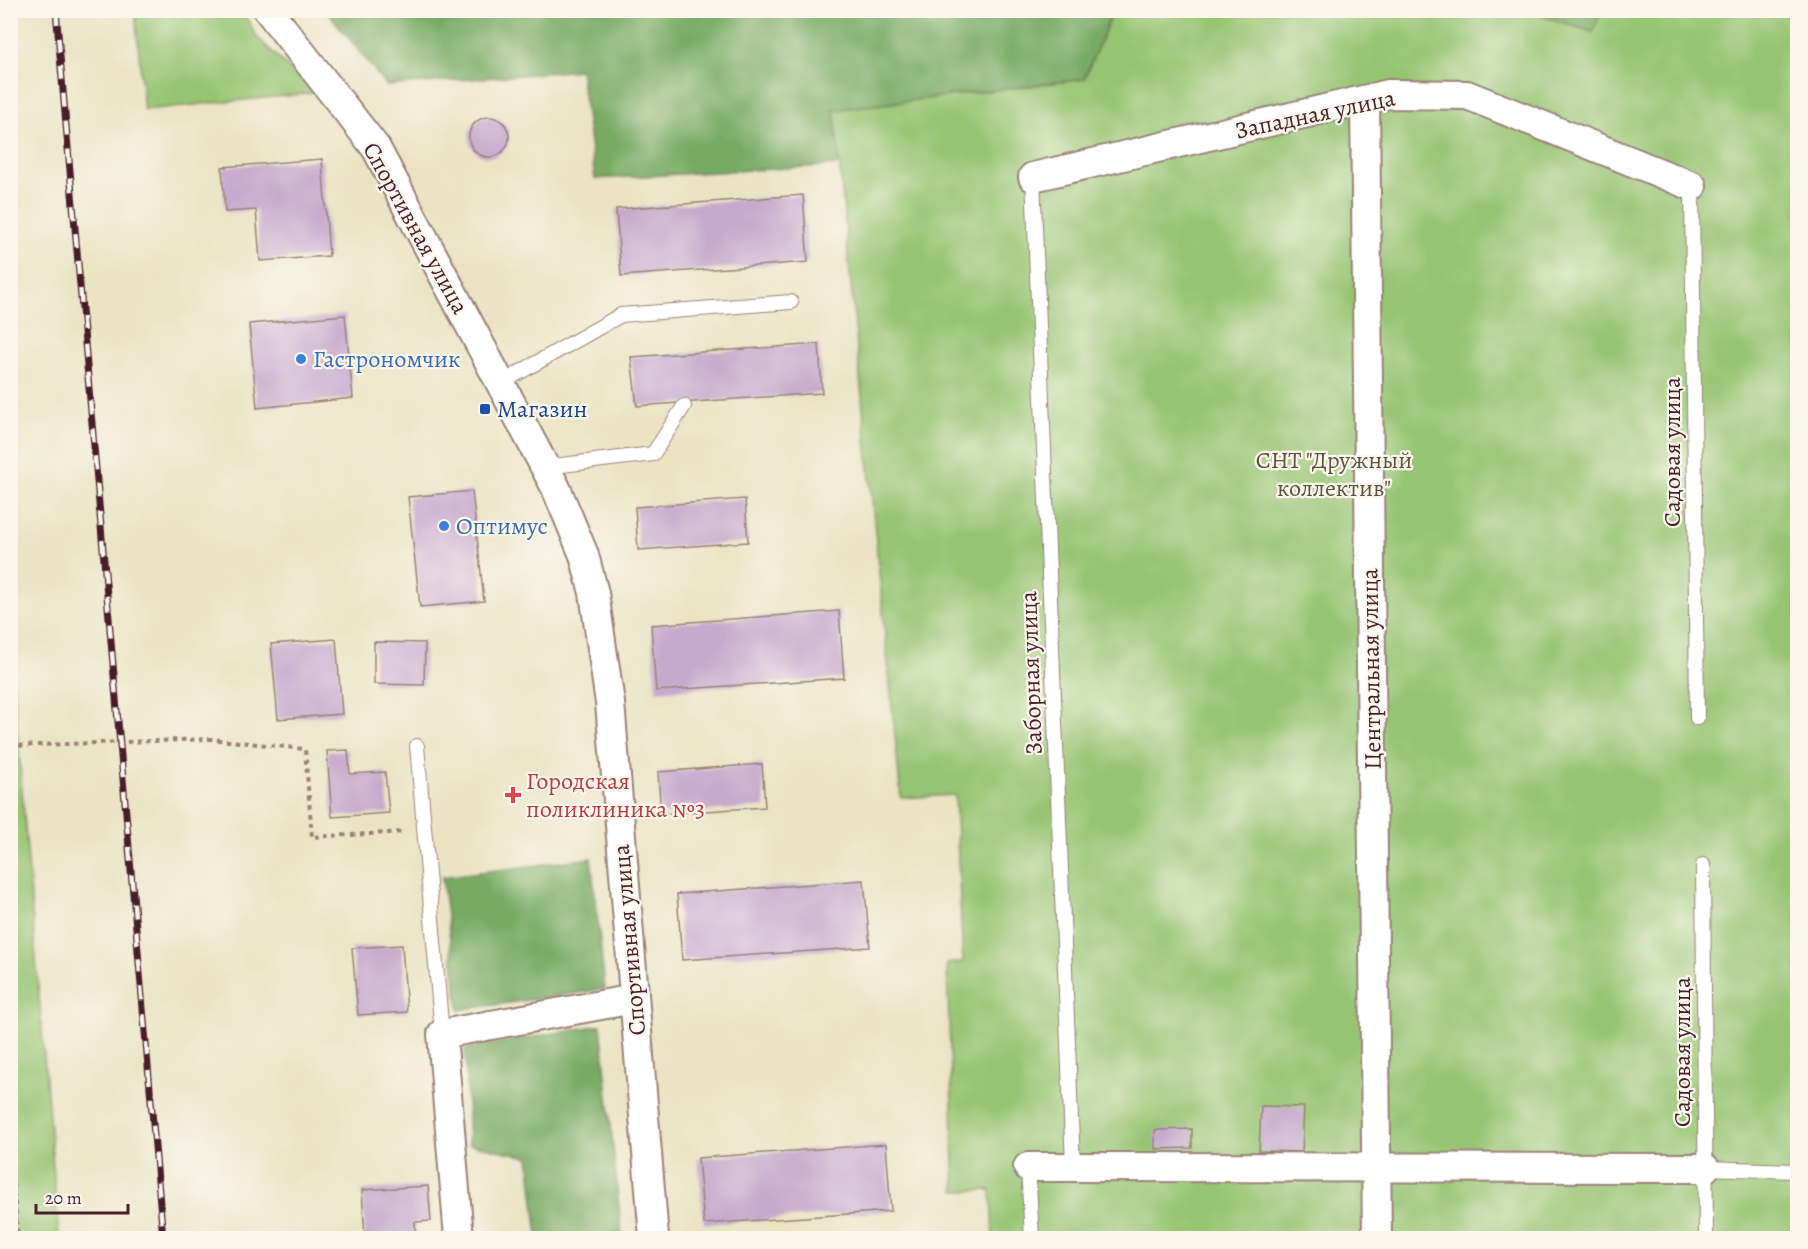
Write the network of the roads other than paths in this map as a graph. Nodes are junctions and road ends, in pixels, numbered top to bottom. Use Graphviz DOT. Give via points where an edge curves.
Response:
graph roads {
  1 [pos="268,10"];
  2 [pos="1365,100"];
  3 [pos="1033,177"];
  4 [pos="1692,186"];
  5 [pos="791,302"];
  6 [pos="501,383"];
  7 [pos="684,406"];
  8 [pos="545,467"];
  9 [pos="1697,718"];
  10 [pos="417,746"];
  11 [pos="1703,866"];
  12 [pos="634,999"];
  13 [pos="442,1034"];
  14 [pos="1028,1167"];
  15 [pos="1073,1167"];
  16 [pos="1376,1167"];
  17 [pos="1705,1168"];
  18 [pos="1797,1171"];
  19 [pos="459,1239"];
  20 [pos="654,1239"];
  21 [pos="1032,1239"];
  22 [pos="1377,1239"];
  23 [pos="1706,1239"];
  1 -- 6 [label="street, Спортивная улица" via="376,148"];
  2 -- 3 [label="street, Западная улица"];
  2 -- 4 [label="street, Западная улица" via="1389,94 1467,95"];
  2 -- 16 [label="street, Центральная улица"];
  3 -- 15 [label="lane, Заборная улица"];
  4 -- 9 [label="lane, Садовая улица"];
  5 -- 6 [label="lane" via="621,315"];
  6 -- 8 [label="street, Спортивная улица"];
  7 -- 8 [label="lane" via="653,454"];
  8 -- 12 [label="street, Спортивная улица" via="584,555 594,593 610,703"];
  10 -- 13 [label="lane"];
  11 -- 17 [label="lane, Садовая улица"];
  12 -- 13 [label="street"];
  12 -- 20 [label="street, Спортивная улица"];
  13 -- 19 [label="street"];
  14 -- 15 [label="street"];
  14 -- 21 [label="lane"];
  15 -- 16 [label="street"];
  16 -- 17 [label="street"];
  16 -- 22 [label="street, Центральная улица"];
  17 -- 18 [label="lane"];
  17 -- 23 [label="lane, Садовая улица"];
}
